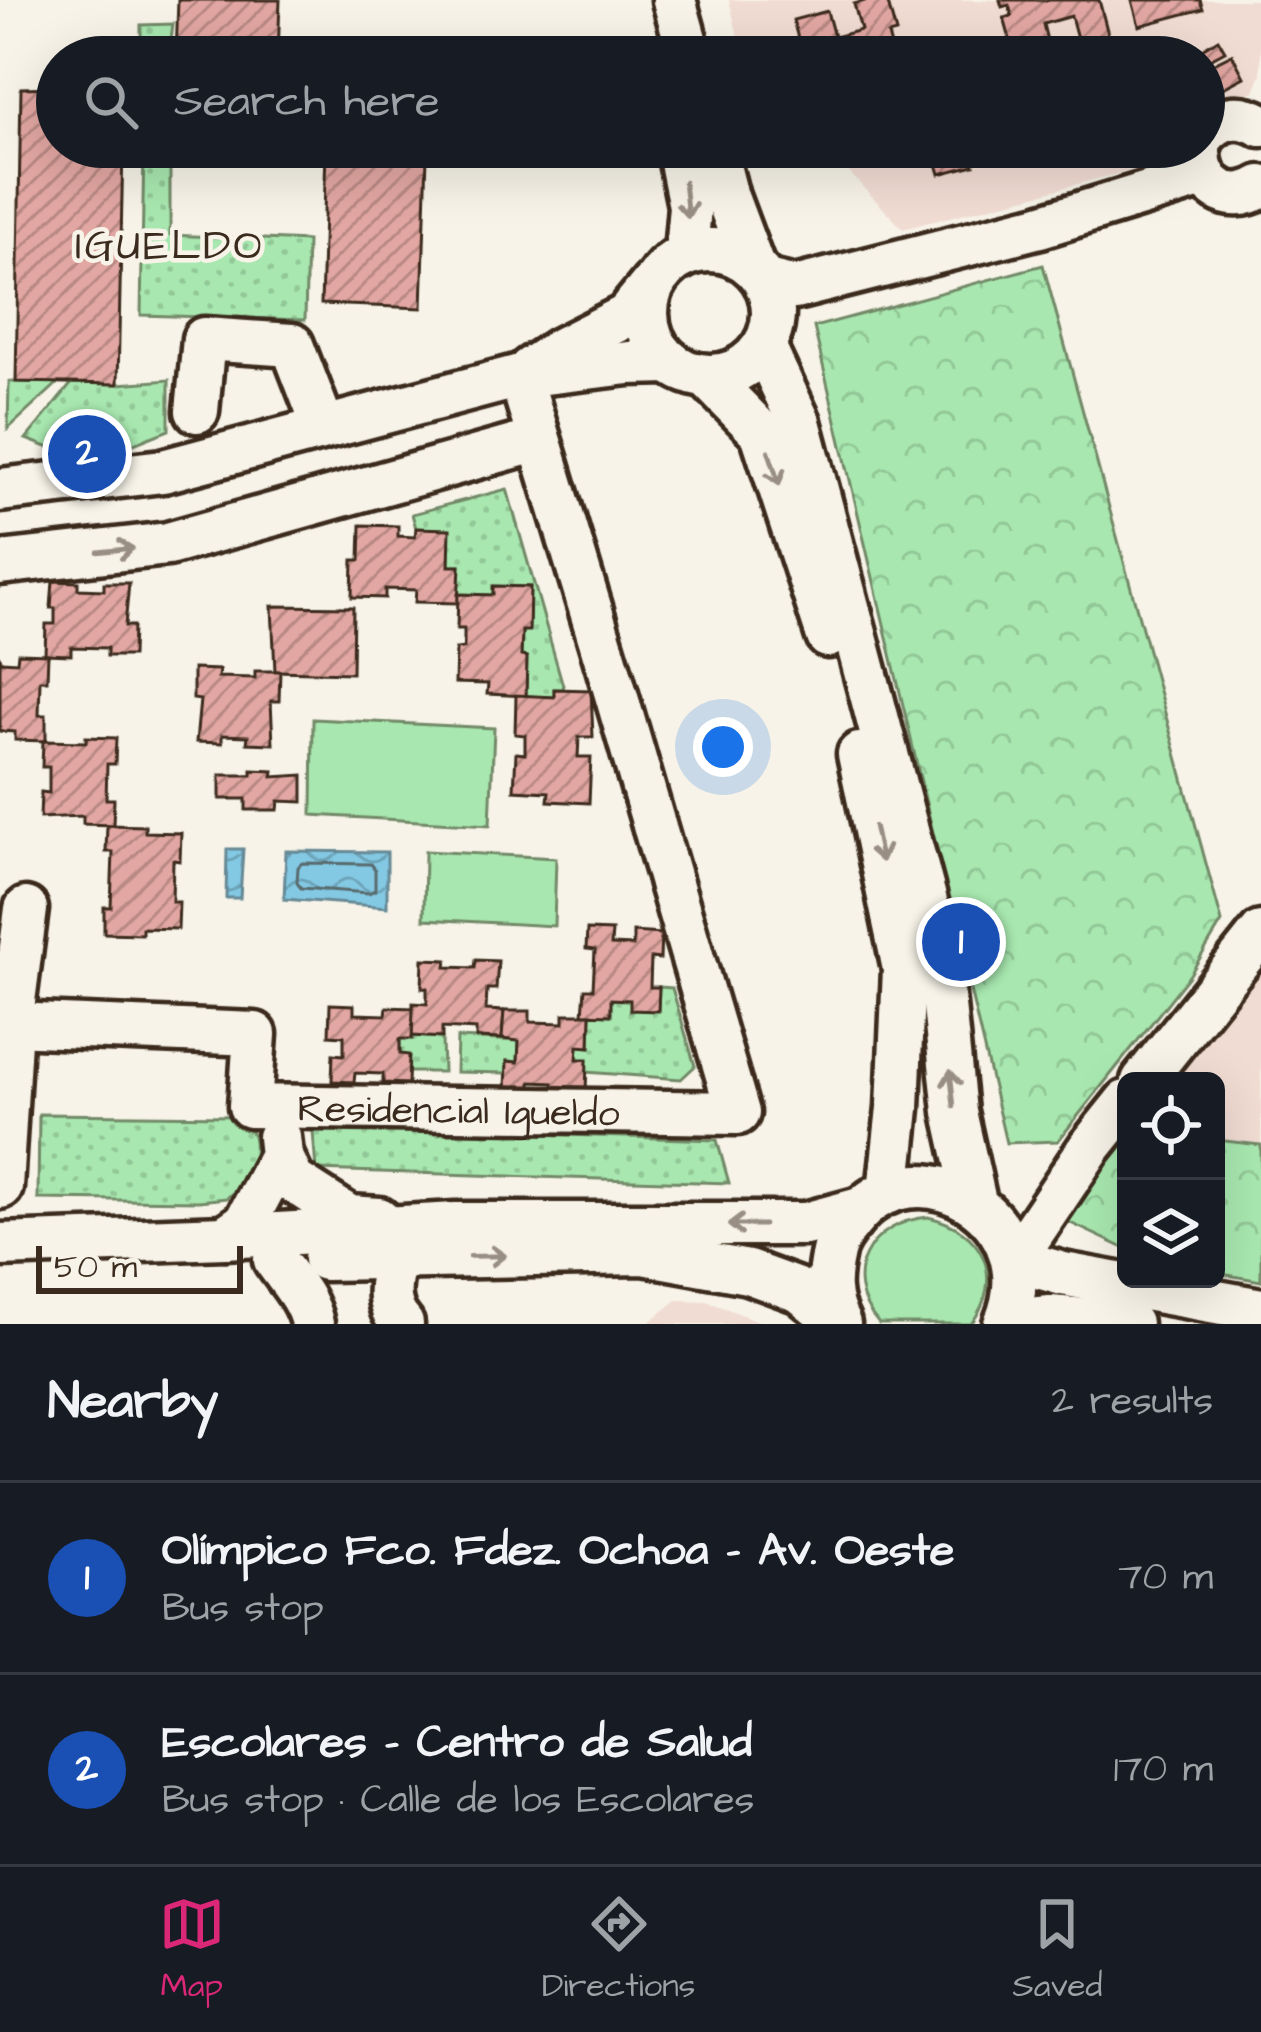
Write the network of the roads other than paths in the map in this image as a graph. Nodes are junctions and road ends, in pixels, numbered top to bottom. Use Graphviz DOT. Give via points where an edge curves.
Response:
graph roads {
  1 [pos="646,0"];
  2 [pos="674,0"];
  3 [pos="655,36"];
  4 [pos="684,36"];
  5 [pos="1225,119"];
  6 [pos="1261,125"];
  7 [pos="682,168"];
  8 [pos="719,168"];
  9 [pos="1169,168"];
  10 [pos="1207,168"];
  11 [pos="1261,187"];
  12 [pos="686,253"];
  13 [pos="759,273"];
  14 [pos="653,283"];
  15 [pos="764,347"];
  16 [pos="688,369"];
  17 [pos="520,376"];
  18 [pos="197,411"];
  19 [pos="324,428"];
  20 [pos="538,440"];
  21 [pos="0,490"];
  22 [pos="0,563"];
  23 [pos="26,909"];
  24 [pos="1261,933"];
  25 [pos="11,1024"];
  26 [pos="1150,1072"];
  27 [pos="278,1106"];
  28 [pos="1117,1114"];
  29 [pos="280,1155"];
  30 [pos="1064,1185"];
  31 [pos="1,1187"];
  32 [pos="875,1200"];
  33 [pos="980,1208"];
  34 [pos="456,1224"];
  35 [pos="225,1237"];
  36 [pos="0,1245"];
  37 [pos="395,1257"];
  38 [pos="351,1258"];
  39 [pos="275,1260"];
  40 [pos="1014,1260"];
  41 [pos="0,1267"];
  42 [pos="1261,1310"];
  43 [pos="313,1321"];
  44 [pos="837,1322"];
  45 [pos="1006,1322"];
  46 [pos="402,1324"];
  47 [pos="1130,1324"];
  1 -- 3 [label="street"];
  2 -- 4 [label="street"];
  5 -- 6 [label="street"];
  7 -- 12 [label="street, one-way" via="690,206"];
  8 -- 13 [label="street"];
  9 -- 13 [label="street" via="1040,226 794,288"];
  10 -- 11 [label="street" via="1214,188 1226,194"];
  12 -- 13 [label="street" via="733,253"];
  12 -- 14 [label="street"];
  13 -- 15 [label="street" via="773,303"];
  14 -- 16 [label="street" via="646,317 658,349"];
  14 -- 17 [label="street" via="626,316"];
  15 -- 16 [label="street" via="723,375"];
  33 -- 15 [label="street, one-way" via="955,1112 938,947 799,422"];
  16 -- 17 [label="street" via="629,364"];
  16 -- 32 [label="street, one-way" via="762,433 847,693 904,969 901,1076"];
  17 -- 19 [label="street"];
  17 -- 20 [label="street"];
  18 -- 19 [label="street" via="204,339 292,345"];
  19 -- 21 [label="street" via="163,471"];
  22 -- 20 [label="street, one-way" via="168,544"];
  20 -- 27 [label="street, Residencial Igueldo" via="738,1113"];
  23 -- 25 [label="street"];
  24 -- 26 [label="street"];
  25 -- 27 [label="street, Residencial Igueldo" via="255,1034 250,1106"];
  25 -- 31 [label="street"];
  27 -- 29 [label="street"];
  28 -- 30 [label="street"];
  29 -- 34 [label="street" via="293,1181 349,1216"];
  29 -- 35 [label="street" via="245,1223"];
  30 -- 33 [label="street" via="1029,1201"];
  30 -- 40 [label="street"];
  32 -- 33 [label="street" via="919,1186 948,1190"];
  32 -- 34 [label="street, one-way" via="805,1224"];
  32 -- 44 [label="street" via="836,1241 827,1280"];
  33 -- 40 [label="street"];
  34 -- 35 [label="street"];
  35 -- 36 [label="street"];
  37 -- 38 [label="street"];
  37 -- 44 [label="street, one-way" via="643,1252 748,1272 800,1291"];
  37 -- 46 [label="street" via="388,1282 392,1313"];
  38 -- 39 [label="street"];
  38 -- 43 [label="street"];
  39 -- 41 [label="street"];
  39 -- 43 [label="street"];
  40 -- 42 [label="street"];
  40 -- 45 [label="street"];
  45 -- 47 [label="street"];
}
